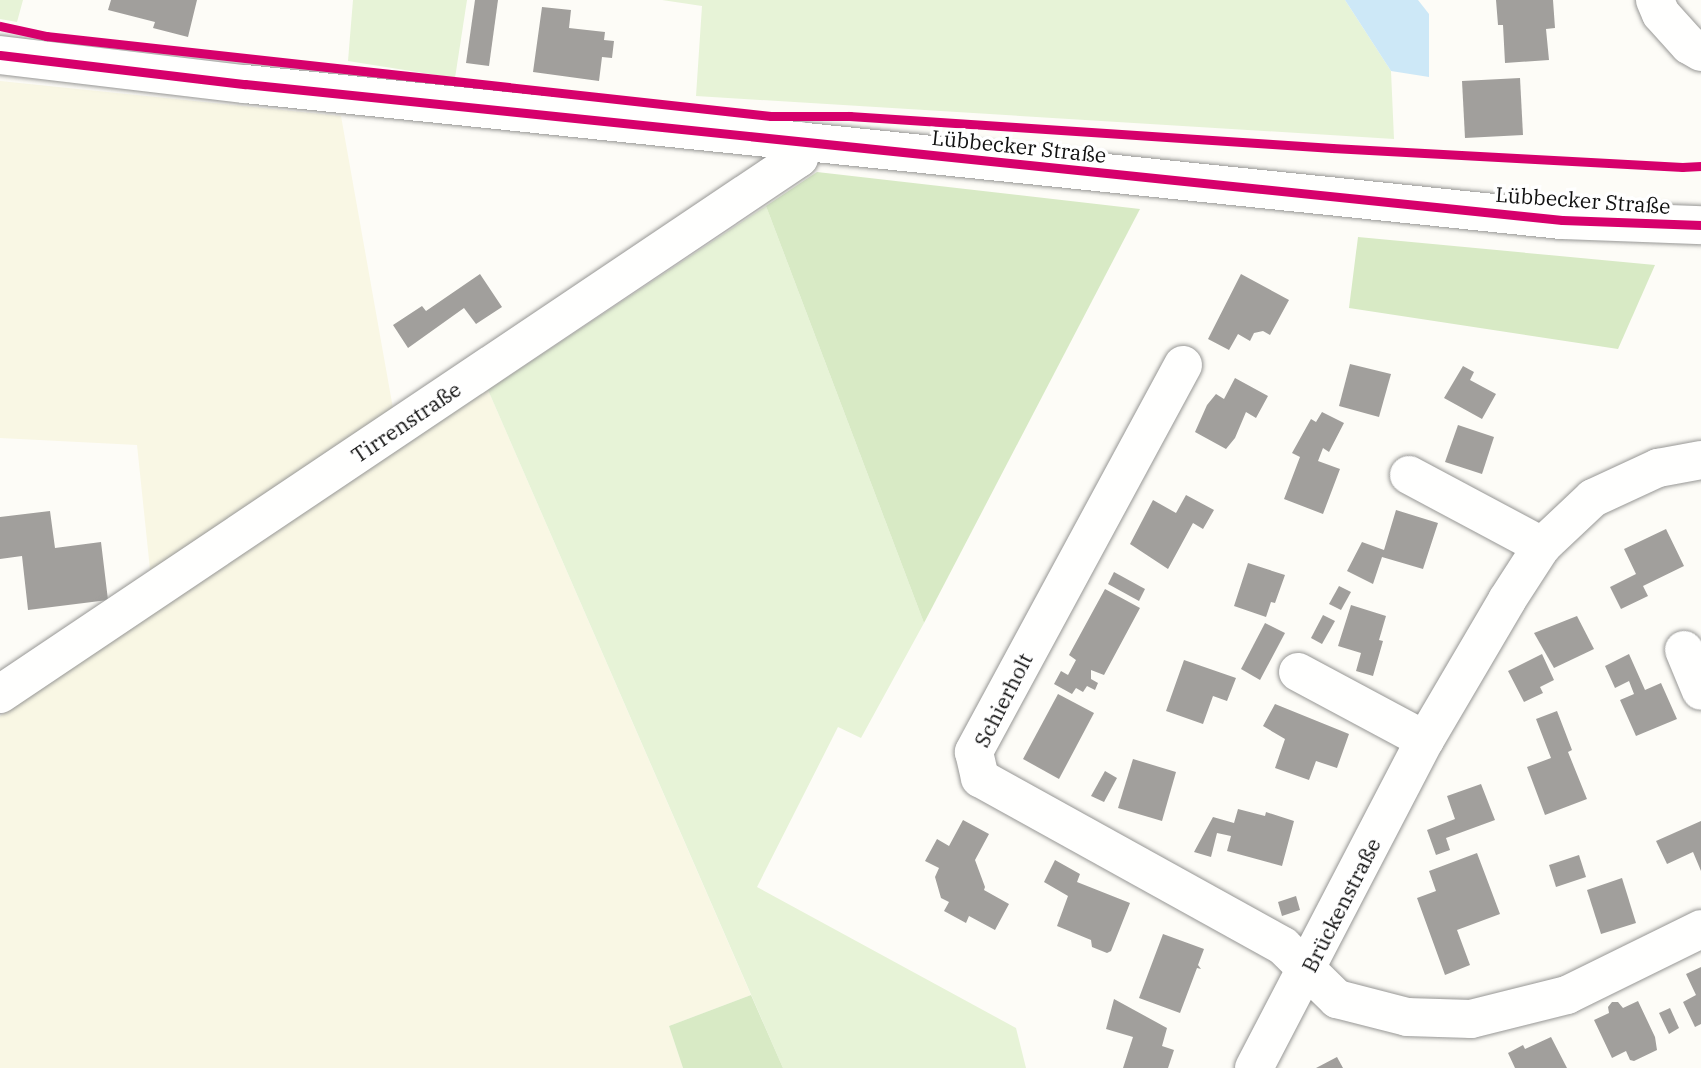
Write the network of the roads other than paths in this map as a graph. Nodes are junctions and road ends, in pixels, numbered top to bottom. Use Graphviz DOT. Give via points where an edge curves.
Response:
graph roads {
  1 [pos="1655,0"];
  2 [pos="1701,52"];
  3 [pos="0,55"];
  4 [pos="800,141"];
  5 [pos="1701,225"];
  6 [pos="1183,365"];
  7 [pos="1701,460"];
  8 [pos="1409,475"];
  9 [pos="1542,546"];
  10 [pos="1684,650"];
  11 [pos="1298,672"];
  12 [pos="1701,691"];
  13 [pos="0,694"];
  14 [pos="1425,740"];
  15 [pos="1701,929"];
  16 [pos="1308,969"];
  17 [pos="1254,1068"];
  1 -- 2 [label="street" via="1689,45"];
  3 -- 4 [label="street, Lübbecker Straße"];
  4 -- 5 [label="street, Lübbecker Straße" via="1562,220"];
  4 -- 13 [label="street, Tirrenstraße" via="799,158"];
  6 -- 16 [label="street, Schierholt" via="974,752 981,778 1283,946"];
  7 -- 9 [label="street, Brückenstraße" via="1658,468 1593,498"];
  8 -- 9 [label="street"];
  9 -- 14 [label="street, Brückenstraße"];
  10 -- 12 [label="street"];
  11 -- 14 [label="street"];
  14 -- 16 [label="street, Brückenstraße"];
  15 -- 16 [label="street, Schierholt" via="1567,995 1471,1019 1407,1017 1337,999"];
  16 -- 17 [label="street, Brückenstraße"];
}
